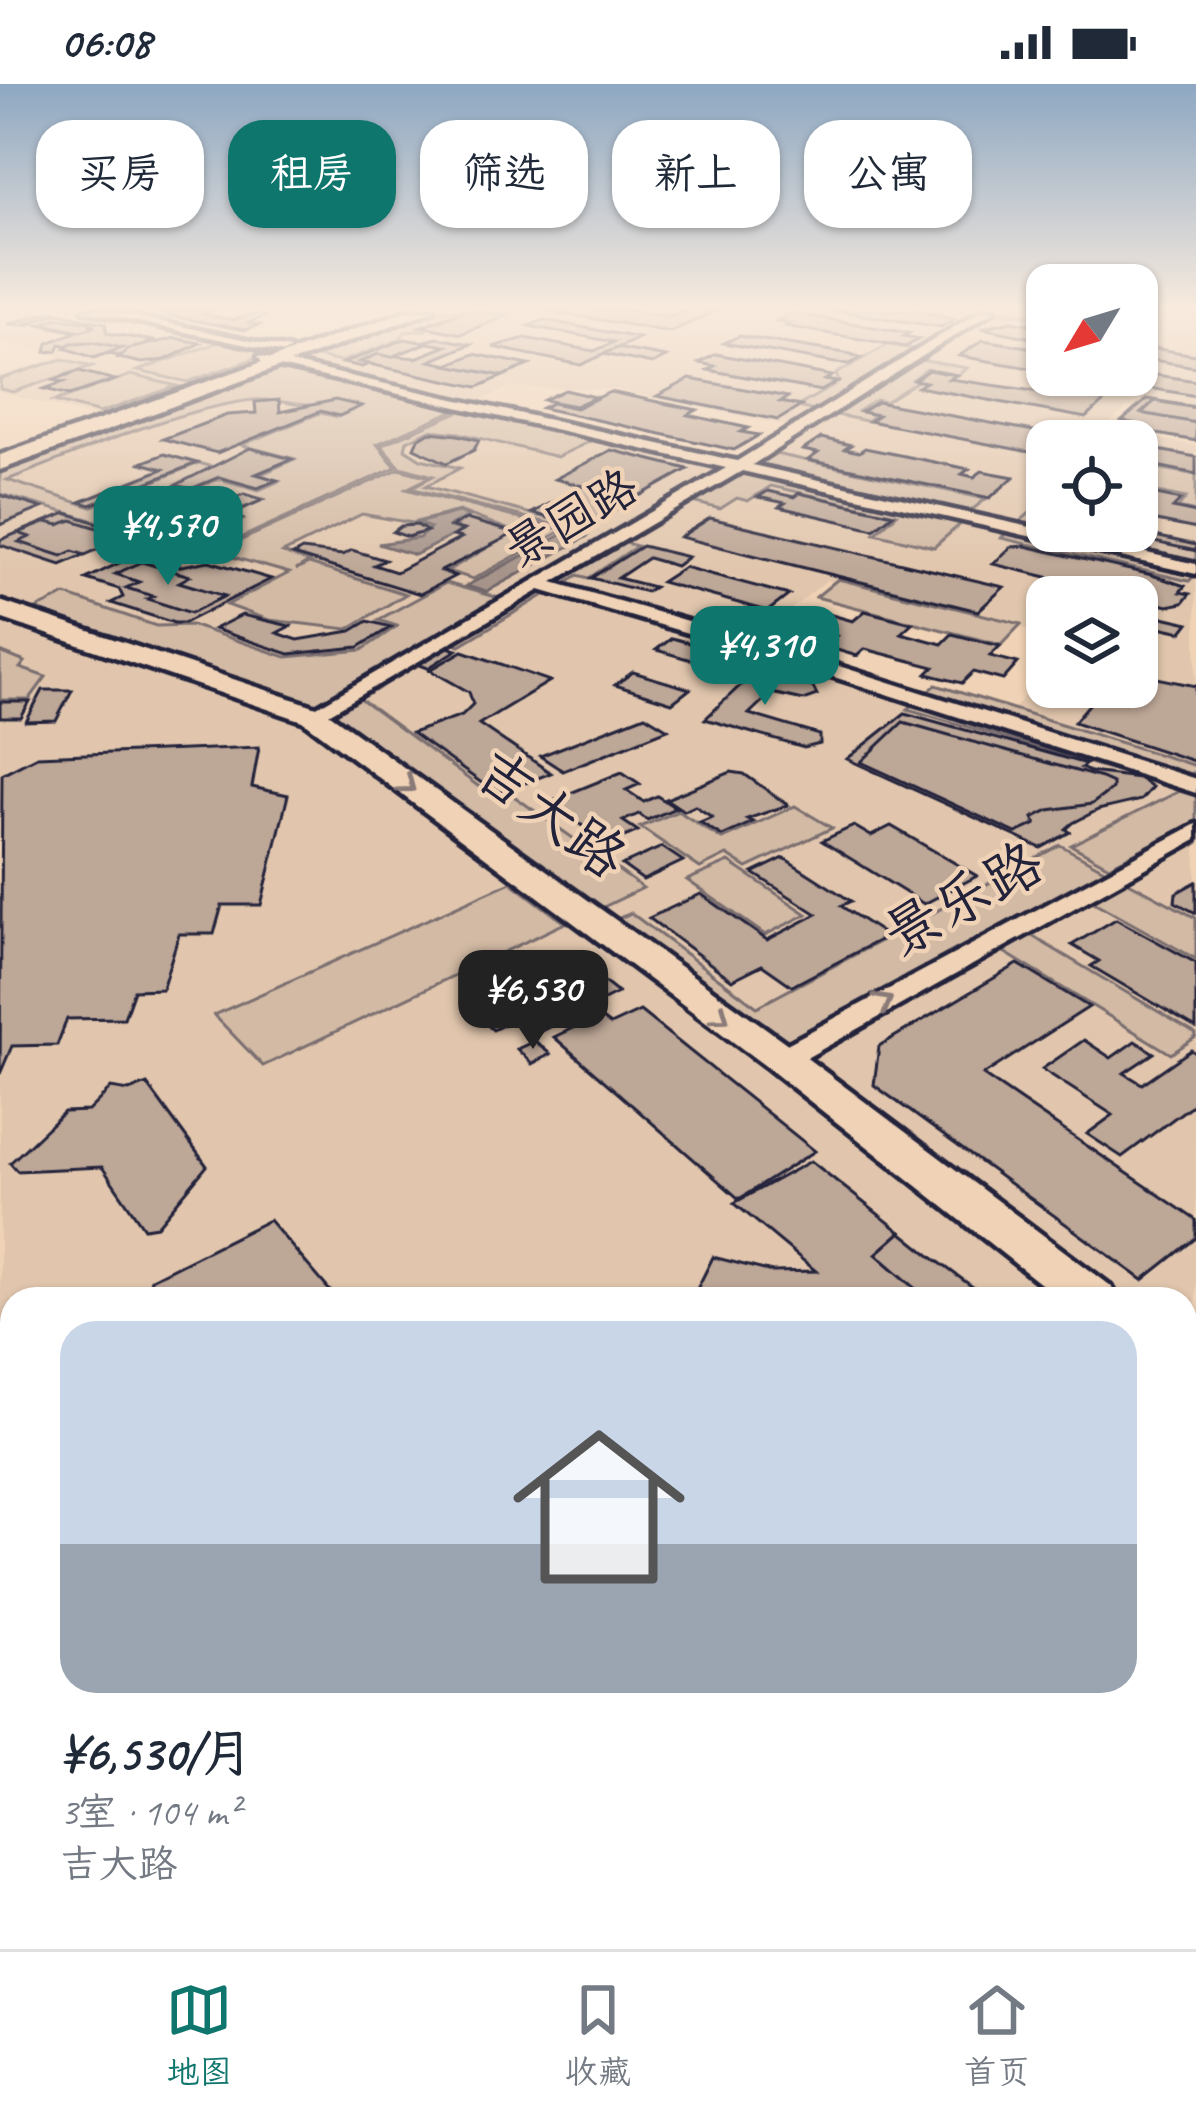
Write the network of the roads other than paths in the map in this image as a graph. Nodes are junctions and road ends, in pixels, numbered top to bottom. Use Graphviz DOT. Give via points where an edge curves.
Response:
graph roads {
  1 [pos="160,397"];
  2 [pos="172,397"];
  3 [pos="443,397"];
  4 [pos="850,397"];
  5 [pos="0,452"];
  6 [pos="0,463"];
  7 [pos="737,468"];
  8 [pos="1196,569"];
  9 [pos="536,583"];
  10 [pos="0,609"];
  11 [pos="313,715"];
  12 [pos="1196,786"];
  13 [pos="1196,830"];
  14 [pos="782,1059"];
  15 [pos="1024,1245"];
  16 [pos="1060,1287"];
  17 [pos="1078,1287"];
  1 -- 5 [label="main road"];
  2 -- 6 [label="main road"];
  3 -- 7 [label="street"];
  4 -- 7 [label="street, 景园路"];
  7 -- 8 [label="street"];
  7 -- 9 [label="street, 景园路"];
  9 -- 11 [label="street, 景园路"];
  9 -- 12 [label="street"];
  10 -- 11 [label="main road, 吉大路"];
  11 -- 14 [label="main road, 吉大路, one-way"];
  14 -- 13 [label="street, 景乐路, one-way"];
  14 -- 15 [label="main road, 吉大路"];
  15 -- 16 [label="main road"];
  15 -- 17 [label="main road, 吉大路"];
}
